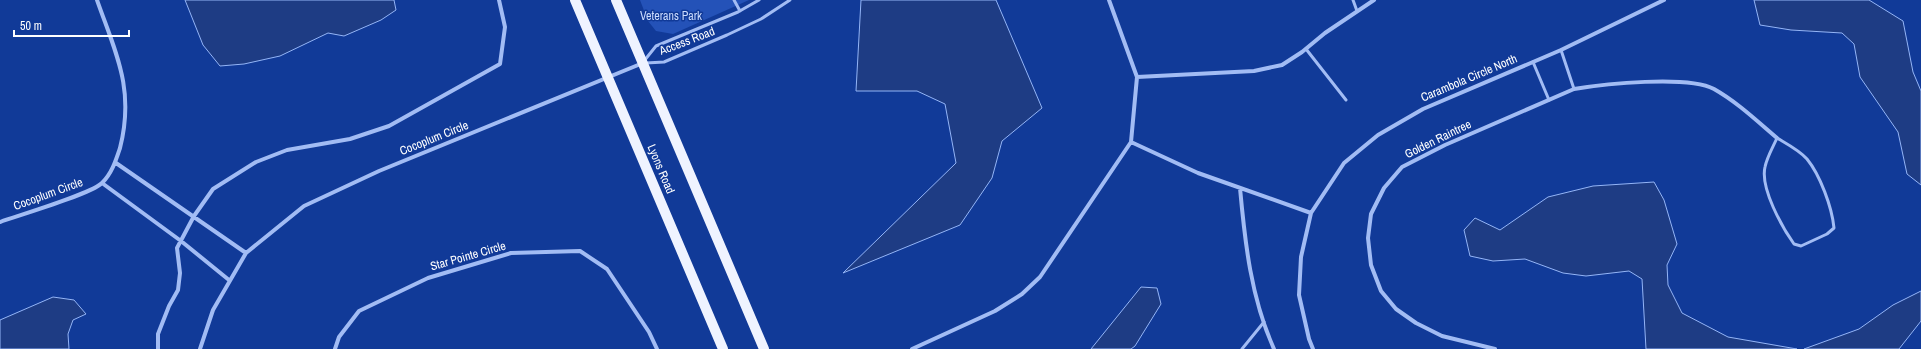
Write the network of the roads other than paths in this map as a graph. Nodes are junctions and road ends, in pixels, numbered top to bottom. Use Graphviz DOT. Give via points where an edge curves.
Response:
graph roads {
  1 [pos="97,0"];
  2 [pos="499,0"];
  3 [pos="575,0"];
  4 [pos="616,0"];
  5 [pos="734,0"];
  6 [pos="759,0"];
  7 [pos="790,0"];
  8 [pos="1109,0"];
  9 [pos="1353,0"];
  10 [pos="1374,0"];
  11 [pos="1664,0"];
  12 [pos="740,11"];
  13 [pos="1357,11"];
  14 [pos="1306,49"];
  15 [pos="1561,50"];
  16 [pos="1533,62"];
  17 [pos="642,63"];
  18 [pos="608,77"];
  19 [pos="1137,77"];
  20 [pos="1574,89"];
  21 [pos="1346,100"];
  22 [pos="1549,100"];
  23 [pos="1777,138"];
  24 [pos="1131,142"];
  25 [pos="116,164"];
  26 [pos="102,183"];
  27 [pos="1240,188"];
  28 [pos="1311,212"];
  29 [pos="194,216"];
  30 [pos="0,222"];
  31 [pos="181,241"];
  32 [pos="246,253"];
  33 [pos="229,280"];
  34 [pos="1264,322"];
  35 [pos="158,349"];
  36 [pos="200,349"];
  37 [pos="335,349"];
  38 [pos="657,349"];
  39 [pos="723,349"];
  40 [pos="764,349"];
  41 [pos="912,349"];
  42 [pos="1242,349"];
  43 [pos="1274,349"];
  44 [pos="1313,349"];
  45 [pos="1495,349"];
  1 -- 25 [label="street, Cocoplum Circle" via="123,73 126,101 124,131"];
  2 -- 29 [label="street" via="505,27 500,64 389,126 350,139 287,150 256,162 213,189"];
  3 -- 18 [label="main road, Lyons Road"];
  4 -- 17 [label="main road, Lyons Road"];
  5 -- 12 [label="lane"];
  6 -- 12 [label="lane, Access Road"];
  7 -- 17 [label="lane, Access Road" via="761,19 664,62"];
  8 -- 19 [label="street"];
  9 -- 13 [label="lane"];
  10 -- 13 [label="street"];
  11 -- 15 [label="street, Carambola Circle North"];
  12 -- 17 [label="lane, Access Road" via="656,46"];
  13 -- 14 [label="street"];
  14 -- 19 [label="street" via="1282,65 1254,71"];
  14 -- 21 [label="lane"];
  15 -- 16 [label="street, Carambola Circle North"];
  15 -- 20 [label="lane"];
  16 -- 22 [label="lane"];
  16 -- 28 [label="street, Carambola Circle North" via="1423,109 1378,135 1344,163"];
  17 -- 18 [label="street, Cocoplum Circle"];
  17 -- 40 [label="main road, Lyons Road"];
  18 -- 32 [label="street, Cocoplum Circle" via="380,171 304,206"];
  18 -- 39 [label="main road, Lyons Road"];
  19 -- 24 [label="street"];
  20 -- 22 [label="street, Golden Raintree"];
  20 -- 23 [label="street, Golden Raintree" via="1650,82 1694,83 1713,89"];
  22 -- 45 [label="street, Golden Raintree" via="1445,145 1402,167 1384,188 1371,214 1368,238 1371,265 1381,291 1396,309 1442,336"];
  23 -- 23 [label="lane, Golden Raintree" via="1797,150 1807,160 1833,213 1834,228 1801,246 1794,244 1787,234 1764,185 1765,167"];
  24 -- 27 [label="street" via="1198,173"];
  24 -- 41 [label="street" via="1040,277 1022,294 994,311"];
  25 -- 26 [label="street, Cocoplum Circle"];
  25 -- 29 [label="street"];
  26 -- 30 [label="street, Cocoplum Circle" via="80,194"];
  26 -- 31 [label="street, Cocoplum Circle"];
  27 -- 28 [label="street"];
  27 -- 34 [label="street" via="1245,247 1253,288"];
  28 -- 44 [label="street, Carambola Circle North" via="1301,257 1299,295"];
  29 -- 31 [label="street"];
  29 -- 32 [label="street"];
  31 -- 33 [label="street, Cocoplum Circle"];
  31 -- 35 [label="street" via="177,248 180,273 178,290 158,334"];
  32 -- 33 [label="street, Cocoplum Circle"];
  33 -- 36 [label="street, Cocoplum Circle" via="213,310"];
  34 -- 42 [label="lane"];
  34 -- 43 [label="street"];
  37 -- 38 [label="street, Star Pointe Circle" via="340,337 359,311 428,278 512,253 580,251 607,270 649,332"];
}
